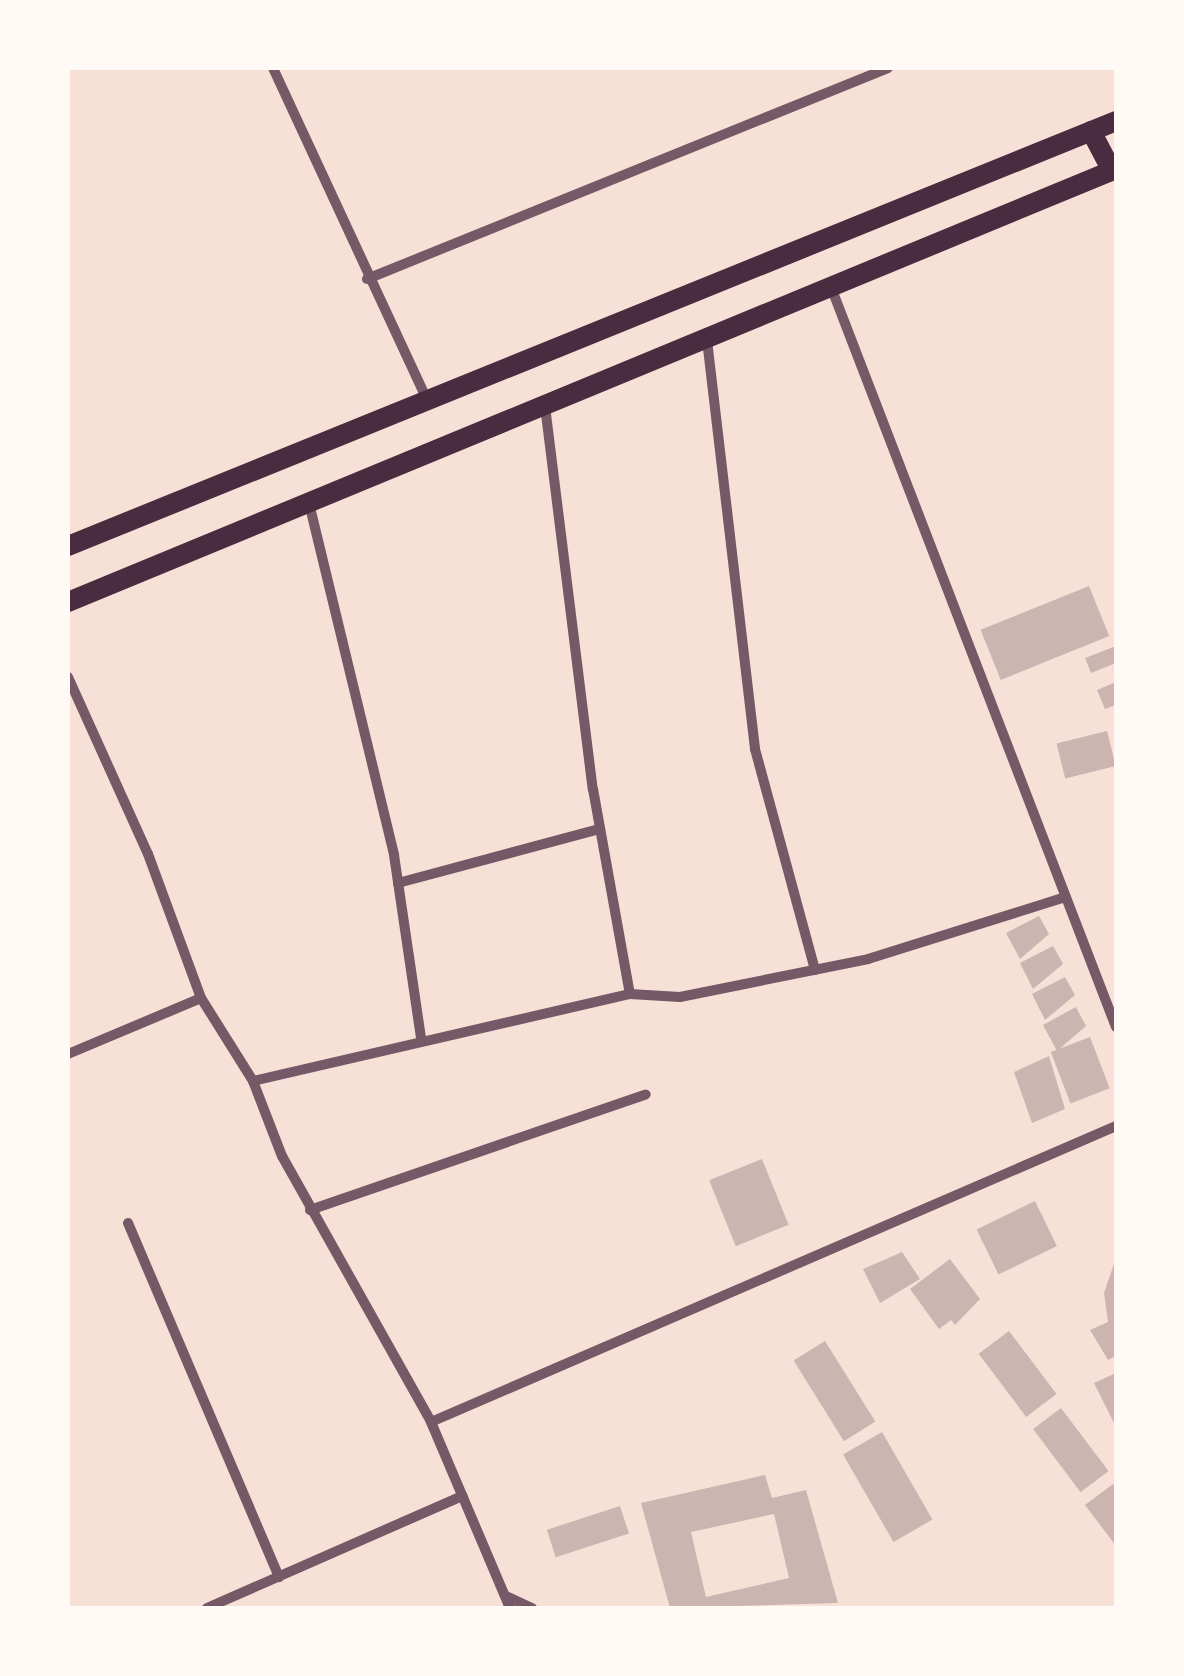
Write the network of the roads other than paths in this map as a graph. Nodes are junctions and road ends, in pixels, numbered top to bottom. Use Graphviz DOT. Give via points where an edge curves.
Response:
graph roads {
  1 [pos="273,68"];
  2 [pos="888,68"];
  3 [pos="1116,121"];
  4 [pos="1091,131"];
  5 [pos="1114,170"];
  6 [pos="368,280"];
  7 [pos="831,288"];
  8 [pos="707,340"];
  9 [pos="426,398"];
  10 [pos="545,406"];
  11 [pos="309,503"];
  12 [pos="68,546"];
  13 [pos="68,602"];
  14 [pos="68,677"];
  15 [pos="600,829"];
  16 [pos="398,883"];
  17 [pos="1066,896"];
  18 [pos="814,970"];
  19 [pos="630,994"];
  20 [pos="200,998"];
  21 [pos="1116,1028"];
  22 [pos="421,1038"];
  23 [pos="68,1054"];
  24 [pos="253,1082"];
  25 [pos="646,1094"];
  26 [pos="1116,1126"];
  27 [pos="310,1210"];
  28 [pos="128,1223"];
  29 [pos="430,1422"];
  30 [pos="462,1496"];
  31 [pos="279,1577"];
  32 [pos="505,1596"];
  33 [pos="208,1608"];
  34 [pos="510,1608"];
  35 [pos="532,1608"];
  1 -- 6 [label="street"];
  2 -- 6 [label="street"];
  3 -- 4 [label="main road"];
  4 -- 5 [label="main road"];
  4 -- 9 [label="main road"];
  5 -- 7 [label="main road"];
  6 -- 9 [label="street"];
  7 -- 8 [label="main road"];
  7 -- 17 [label="street"];
  8 -- 10 [label="main road"];
  8 -- 18 [label="street" via="754,748"];
  9 -- 12 [label="main road"];
  10 -- 11 [label="main road"];
  10 -- 15 [label="street"];
  11 -- 13 [label="main road"];
  11 -- 16 [label="street"];
  14 -- 20 [label="street" via="148,854"];
  15 -- 16 [label="street"];
  15 -- 19 [label="street"];
  16 -- 22 [label="street"];
  17 -- 18 [label="street"];
  17 -- 21 [label="street"];
  18 -- 19 [label="street" via="680,997"];
  19 -- 22 [label="street"];
  20 -- 23 [label="street"];
  20 -- 24 [label="street"];
  22 -- 24 [label="street"];
  24 -- 27 [label="street"];
  25 -- 27 [label="street"];
  26 -- 29 [label="street"];
  27 -- 29 [label="street"];
  28 -- 31 [label="street"];
  29 -- 30 [label="street"];
  30 -- 31 [label="street"];
  30 -- 32 [label="street"];
  31 -- 33 [label="street"];
  32 -- 34 [label="street"];
  32 -- 35 [label="street"];
}
